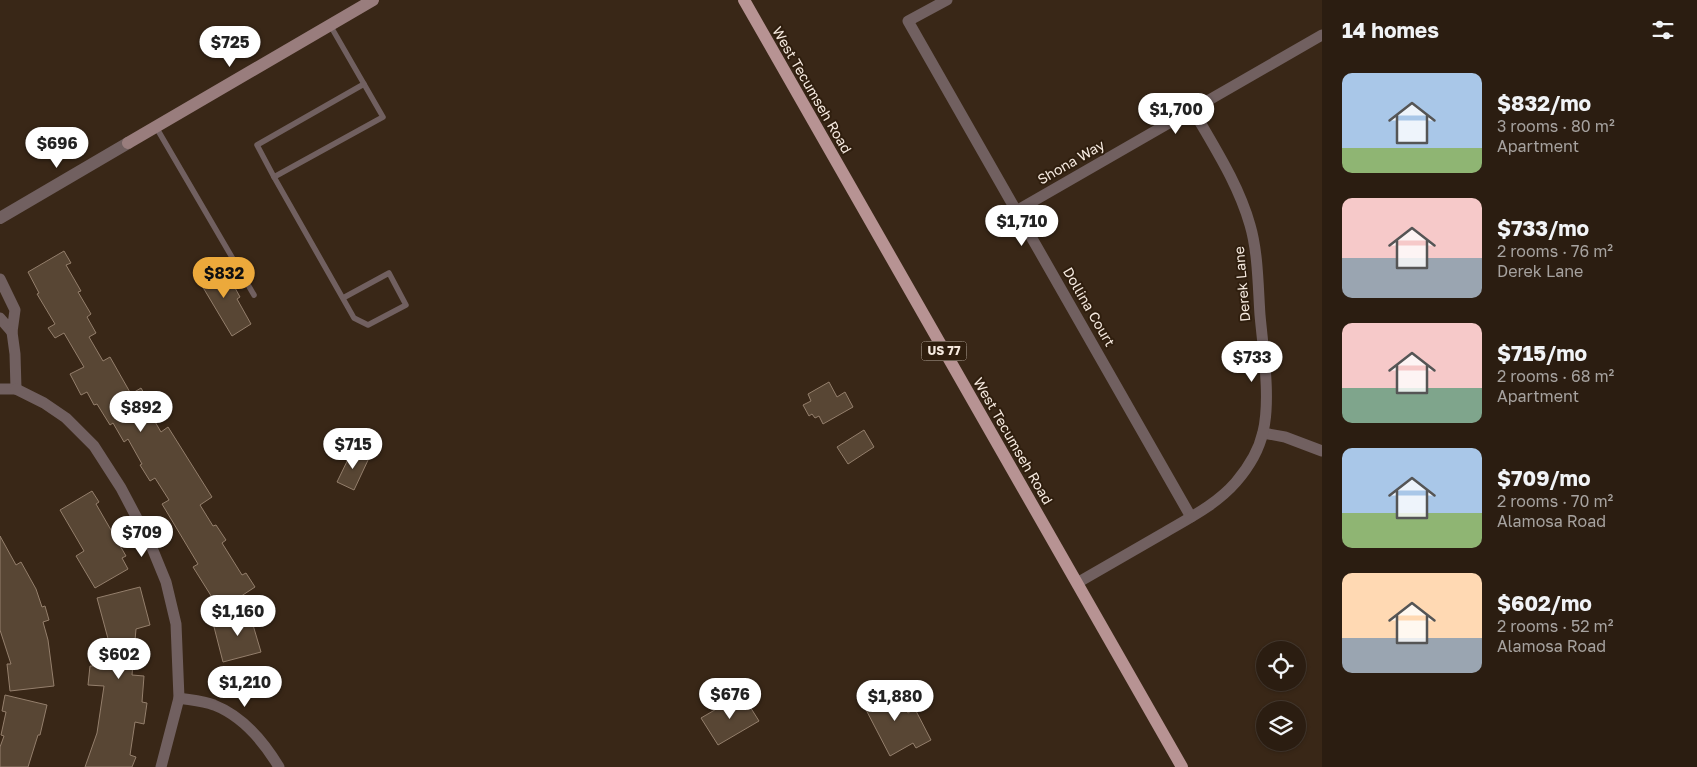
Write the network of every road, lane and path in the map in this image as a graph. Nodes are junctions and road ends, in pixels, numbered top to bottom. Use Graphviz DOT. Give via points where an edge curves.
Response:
graph roads {
  1 [pos="373,0"];
  2 [pos="744,0"];
  3 [pos="947,0"];
  4 [pos="330,25"];
  5 [pos="1322,36"];
  6 [pos="364,84"];
  7 [pos="1193,110"];
  8 [pos="156,127"];
  9 [pos="128,143"];
  10 [pos="274,177"];
  11 [pos="1016,211"];
  12 [pos="0,218"];
  13 [pos="0,279"];
  14 [pos="254,295"];
  15 [pos="343,298"];
  16 [pos="0,318"];
  17 [pos="12,332"];
  18 [pos="0,389"];
  19 [pos="16,389"];
  20 [pos="1263,432"];
  21 [pos="1322,451"];
  22 [pos="1191,517"];
  23 [pos="1077,583"];
  24 [pos="179,698"];
  25 [pos="161,767"];
  26 [pos="279,767"];
  27 [pos="1182,767"];
  1 -- 4 [label="main road"];
  2 -- 23 [label="main road, West Tecumseh Road / US 77"];
  3 -- 11 [label="street, Dollina Court" via="908,21"];
  4 -- 6 [label="lane"];
  4 -- 8 [label="main road"];
  5 -- 7 [label="street, Shona Way"];
  6 -- 10 [label="lane" via="257,145"];
  6 -- 10 [label="lane" via="383,117"];
  7 -- 11 [label="street, Shona Way"];
  7 -- 20 [label="street, Derek Lane" via="1241,196 1251,226 1265,384"];
  8 -- 9 [label="main road"];
  8 -- 14 [label="lane"];
  9 -- 12 [label="street"];
  10 -- 15 [label="lane"];
  11 -- 22 [label="street, Dollina Court"];
  13 -- 17 [label="street" via="14,310"];
  15 -- 15 [label="lane" via="354,318 368,325 406,305 389,273"];
  16 -- 17 [label="street"];
  17 -- 19 [label="street"];
  18 -- 19 [label="street"];
  19 -- 24 [label="street" via="66,418 94,446 121,488 166,582 176,624"];
  20 -- 21 [label="street"];
  20 -- 22 [label="street, Derek Lane" via="1256,452 1237,481 1211,506"];
  22 -- 23 [label="street, Derek Lane"];
  23 -- 27 [label="main road, West Tecumseh Road / US 77"];
  24 -- 25 [label="street"];
  24 -- 26 [label="street" via="214,705 242,722"];
}
